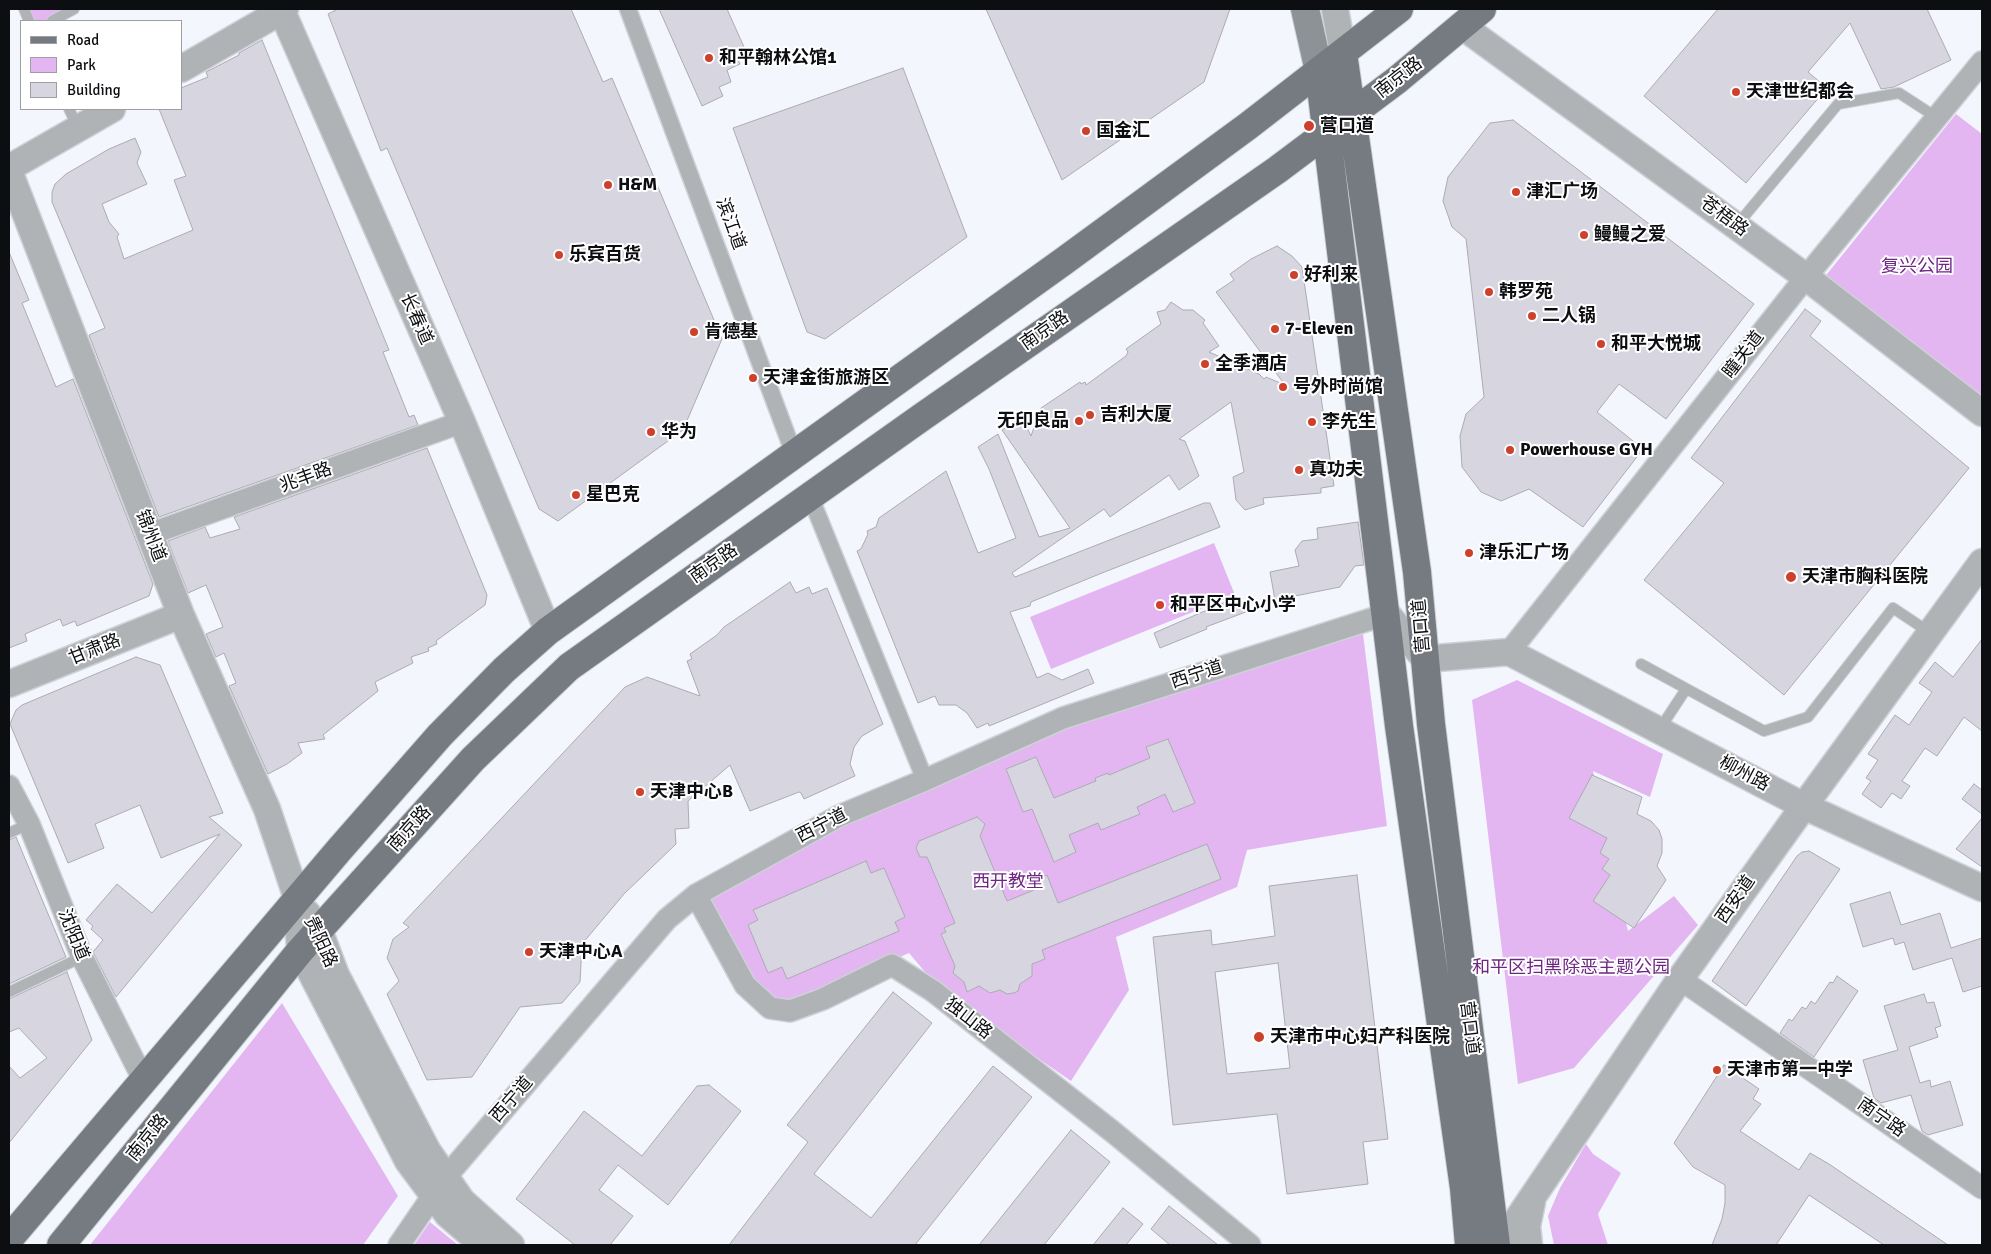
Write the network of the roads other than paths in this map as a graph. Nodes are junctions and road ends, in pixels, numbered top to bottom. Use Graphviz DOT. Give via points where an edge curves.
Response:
graph roads {
  1 [pos="74,9"];
  2 [pos="282,9"];
  3 [pos="628,9"];
  4 [pos="1305,9"];
  5 [pos="1335,9"];
  6 [pos="1399,9"];
  7 [pos="1472,18"];
  8 [pos="54,20"];
  9 [pos="1343,53"];
  10 [pos="1982,62"];
  11 [pos="182,68"];
  12 [pos="1319,72"];
  13 [pos="108,110"];
  14 [pos="1351,115"];
  15 [pos="1936,117"];
  16 [pos="73,119"];
  17 [pos="1326,123"];
  18 [pos="9,170"];
  19 [pos="1737,226"];
  20 [pos="1806,277"];
  21 [pos="1982,413"];
  22 [pos="462,422"];
  23 [pos="794,454"];
  24 [pos="810,496"];
  25 [pos="150,534"];
  26 [pos="1982,562"];
  27 [pos="1387,614"];
  28 [pos="181,615"];
  29 [pos="548,631"];
  30 [pos="1930,633"];
  31 [pos="1509,652"];
  32 [pos="1425,659"];
  33 [pos="1641,664"];
  34 [pos="9,684"];
  35 [pos="1686,689"];
  36 [pos="1661,732"];
  37 [pos="925,780"];
  38 [pos="9,786"];
  39 [pos="1804,806"];
  40 [pos="29,824"];
  41 [pos="9,833"];
  42 [pos="1982,888"];
  43 [pos="696,895"];
  44 [pos="297,898"];
  45 [pos="319,930"];
  46 [pos="300,951"];
  47 [pos="82,957"];
  48 [pos="1680,979"];
  49 [pos="9,992"];
  50 [pos="144,1081"];
  51 [pos="438,1187"];
  52 [pos="1982,1188"];
  53 [pos="1534,1194"];
  54 [pos="9,1239"];
  55 [pos="61,1245"];
  56 [pos="398,1245"];
  57 [pos="483,1245"];
  58 [pos="511,1245"];
  59 [pos="1250,1245"];
  60 [pos="1469,1245"];
  61 [pos="1498,1245"];
  62 [pos="1529,1245"];
  1 -- 8 [label="lane"];
  2 -- 11 [label="street"];
  2 -- 22 [label="street, 长春道"];
  3 -- 23 [label="street, 滨江道"];
  4 -- 12 [label="main road"];
  5 -- 9 [label="street, 营口道"];
  6 -- 9 [label="main road"];
  7 -- 14 [label="main road, 南京路"];
  7 -- 19 [label="street, 苍梧路"];
  9 -- 12 [label="main road"];
  9 -- 14 [label="main road, 营口道"];
  9 -- 17 [label="main road"];
  10 -- 15 [label="street, 瞳关道"];
  12 -- 17 [label="main road, 营口道"];
  12 -- 23 [label="main road" via="1064,261"];
  13 -- 16 [label="street"];
  14 -- 17 [label="main road, 南京路"];
  14 -- 32 [label="main road, 营口道" via="1417,572"];
  15 -- 19 [label="lane" via="1898,93 1838,104"];
  15 -- 20 [label="street, 瞳关道"];
  16 -- 18 [label="street"];
  17 -- 24 [label="main road, 南京路" via="1277,170"];
  17 -- 27 [label="main road, 营口道"];
  18 -- 25 [label="street, 锦州道"];
  19 -- 20 [label="street, 苍梧路"];
  20 -- 21 [label="street, 苍梧路"];
  20 -- 31 [label="street, 瞳关道"];
  22 -- 25 [label="street, 兆丰路"];
  22 -- 29 [label="street, 长春道"];
  23 -- 29 [label="main road"];
  24 -- 37 [label="street"];
  24 -- 45 [label="main road, 南京路" via="569,667 473,759"];
  25 -- 28 [label="street, 锦州道"];
  26 -- 30 [label="street, 西安道"];
  27 -- 32 [label="street"];
  27 -- 37 [label="street, 西宁道" via="1063,718"];
  27 -- 60 [label="main road, 营口道"];
  28 -- 34 [label="street, 甘肃路"];
  28 -- 44 [label="street, 锦州道" via="267,809"];
  29 -- 44 [label="main road" via="440,735"];
  30 -- 35 [label="lane" via="1893,608 1808,717 1764,731"];
  30 -- 39 [label="street, 西安道"];
  31 -- 32 [label="street"];
  31 -- 36 [label="street, 柳州路"];
  32 -- 61 [label="main road, 营口道"];
  33 -- 35 [label="lane"];
  35 -- 36 [label="lane"];
  36 -- 39 [label="street, 柳州路"];
  37 -- 43 [label="street, 西宁道" via="839,816"];
  38 -- 40 [label="street, 沈阳道"];
  39 -- 42 [label="street, 柳州路"];
  39 -- 48 [label="street, 西安道"];
  40 -- 41 [label="lane"];
  40 -- 47 [label="street, 沈阳道"];
  43 -- 51 [label="street, 西宁道" via="667,919"];
  43 -- 59 [label="street, 独山路" via="745,985 770,1008 790,1011 823,999 892,965 933,991 1113,1132"];
  44 -- 45 [label="street, 贵阳路"];
  44 -- 46 [label="street, 贵阳路"];
  44 -- 50 [label="main road"];
  45 -- 46 [label="main road, 南京路"];
  45 -- 51 [label="street, 贵阳路" via="340,984 427,1150"];
  46 -- 51 [label="street, 贵阳路" via="408,1161"];
  46 -- 55 [label="main road, 南京路"];
  47 -- 49 [label="lane"];
  47 -- 50 [label="street, 沈阳道"];
  48 -- 52 [label="street, 南宁路"];
  48 -- 53 [label="street, 西安道"];
  50 -- 54 [label="main road"];
  51 -- 56 [label="street, 西宁道"];
  51 -- 57 [label="street, 贵阳路" via="448,1215"];
  51 -- 58 [label="street, 贵阳路"];
  53 -- 61 [label="street, 西安道"];
  53 -- 62 [label="street" via="1527,1226"];
}
